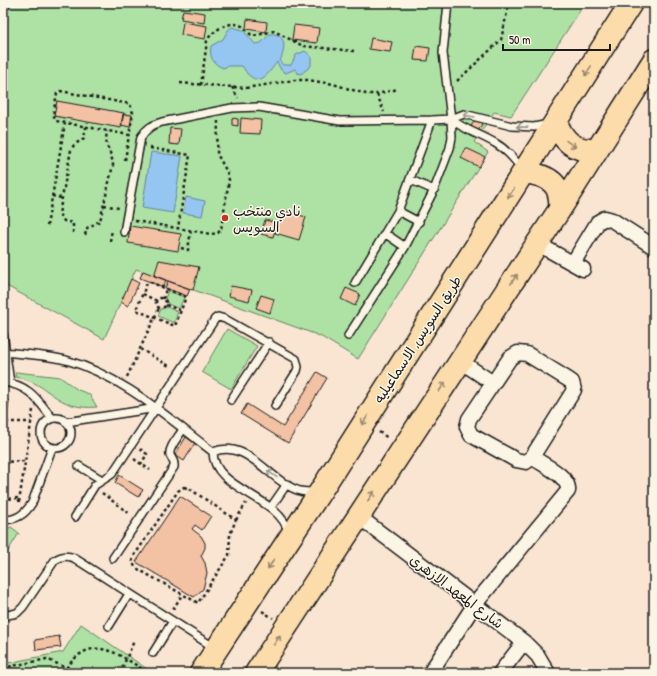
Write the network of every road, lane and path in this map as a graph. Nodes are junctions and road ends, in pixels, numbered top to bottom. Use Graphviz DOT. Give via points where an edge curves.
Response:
graph roads {
  1 [pos="5,3"];
  2 [pos="448,3"];
  3 [pos="510,3"];
  4 [pos="631,3"];
  5 [pos="3,11"];
  6 [pos="354,51"];
  7 [pos="654,60"];
  8 [pos="180,83"];
  9 [pos="201,85"];
  10 [pos="447,86"];
  11 [pos="398,89"];
  12 [pos="377,94"];
  13 [pos="219,111"];
  14 [pos="451,119"];
  15 [pos="432,120"];
  16 [pos="387,121"];
  17 [pos="556,122"];
  18 [pos="65,123"];
  19 [pos="86,127"];
  20 [pos="107,131"];
  21 [pos="139,149"];
  22 [pos="596,150"];
  23 [pos="525,172"];
  24 [pos="411,180"];
  25 [pos="434,190"];
  26 [pos="52,196"];
  27 [pos="62,198"];
  28 [pos="104,205"];
  29 [pos="560,209"];
  30 [pos="128,210"];
  31 [pos="398,210"];
  32 [pos="126,220"];
  33 [pos="419,222"];
  34 [pos="47,226"];
  35 [pos="178,228"];
  36 [pos="191,230"];
  37 [pos="124,232"];
  38 [pos="73,233"];
  39 [pos="386,234"];
  40 [pos="85,235"];
  41 [pos="538,244"];
  42 [pos="654,247"];
  43 [pos="181,248"];
  44 [pos="405,248"];
  45 [pos="355,283"];
  46 [pos="166,289"];
  47 [pos="142,294"];
  48 [pos="163,299"];
  49 [pos="157,301"];
  50 [pos="166,305"];
  51 [pos="159,308"];
  52 [pos="182,312"];
  53 [pos="154,319"];
  54 [pos="3,333"];
  55 [pos="348,336"];
  56 [pos="269,342"];
  57 [pos="140,349"];
  58 [pos="4,352"];
  59 [pos="460,361"];
  60 [pos="180,373"];
  61 [pos="7,383"];
  62 [pos="493,383"];
  63 [pos="123,386"];
  64 [pos="35,396"];
  65 [pos="231,400"];
  66 [pos="275,406"];
  67 [pos="157,408"];
  68 [pos="52,418"];
  69 [pos="6,422"];
  70 [pos="31,422"];
  71 [pos="66,422"];
  72 [pos="364,422"];
  73 [pos="183,429"];
  74 [pos="133,444"];
  75 [pos="403,447"];
  76 [pos="52,448"];
  77 [pos="213,452"];
  78 [pos="130,457"];
  79 [pos="532,457"];
  80 [pos="25,461"];
  81 [pos="3,462"];
  82 [pos="141,464"];
  83 [pos="79,466"];
  84 [pos="150,470"];
  85 [pos="102,480"];
  86 [pos="287,484"];
  87 [pos="93,487"];
  88 [pos="320,492"];
  89 [pos="252,494"];
  90 [pos="20,498"];
  91 [pos="3,499"];
  92 [pos="270,507"];
  93 [pos="358,516"];
  94 [pos="75,517"];
  95 [pos="16,518"];
  96 [pos="3,520"];
  97 [pos="139,520"];
  98 [pos="236,520"];
  99 [pos="290,536"];
  100 [pos="112,558"];
  101 [pos="129,594"];
  102 [pos="182,595"];
  103 [pos="476,604"];
  104 [pos="256,607"];
  105 [pos="3,616"];
  106 [pos="170,619"];
  107 [pos="270,624"];
  108 [pos="110,626"];
  109 [pos="134,641"];
  110 [pos="524,642"];
  111 [pos="217,649"];
  112 [pos="153,653"];
  113 [pos="126,658"];
  114 [pos="3,668"];
  115 [pos="66,668"];
  116 [pos="63,673"];
  117 [pos="120,673"];
  118 [pos="148,673"];
  119 [pos="201,673"];
  120 [pos="256,673"];
  121 [pos="430,673"];
  122 [pos="500,673"];
  123 [pos="548,673"];
  1 -- 5 [label="lane"];
  2 -- 10 [label="lane" via="442,46"];
  3 -- 10 [label="path" via="501,40 464,76"];
  4 -- 17 [label="main road, طريق السويس, الاسماعيليه, one-way"];
  6 -- 9 [label="path" via="303,46 274,32 253,36 243,26 234,24 216,29 209,36"];
  7 -- 22 [label="main road"];
  8 -- 9 [label="path"];
  9 -- 12 [label="path" via="246,88 308,80 333,84 355,92"];
  10 -- 14 [label="lane"];
  11 -- 12 [label="path"];
  12 -- 16 [label="path"];
  13 -- 16 [label="lane" via="258,107 340,121"];
  13 -- 21 [label="lane" via="153,124 141,137"];
  13 -- 36 [label="path" via="216,148 229,180 221,229 215,234"];
  14 -- 15 [label="lane"];
  17 -- 14 [label="lane, one-way" via="523,127 464,114"];
  14 -- 23 [label="lane" via="462,128 502,147"];
  14 -- 25 [label="lane" via="450,148"];
  15 -- 16 [label="lane"];
  15 -- 24 [label="lane"];
  17 -- 22 [label="main road, one-way" via="567,142 581,149"];
  17 -- 23 [label="main road, طريق السويس, الاسماعيليه"];
  18 -- 19 [label="path"];
  18 -- 20 [label="path" via="53,118 57,93 60,91 130,104 134,113 129,135"];
  18 -- 26 [label="path"];
  19 -- 20 [label="path"];
  19 -- 27 [label="path" via="84,138 74,144 71,150"];
  20 -- 28 [label="path" via="105,143 113,164"];
  21 -- 30 [label="lane"];
  21 -- 35 [label="path" via="150,148 190,155"];
  22 -- 29 [label="main road"];
  23 -- 29 [label="main road" via="546,178 556,186 561,197"];
  23 -- 72 [label="main road, طريق السويس, الاسماعيليه, one-way"];
  24 -- 25 [label="lane"];
  24 -- 31 [label="lane"];
  25 -- 33 [label="lane"];
  26 -- 27 [label="path"];
  26 -- 34 [label="path"];
  27 -- 38 [label="path" via="59,214 64,221 73,223"];
  28 -- 30 [label="path"];
  28 -- 40 [label="path" via="99,223 87,228"];
  29 -- 41 [label="main road"];
  30 -- 32 [label="lane"];
  31 -- 33 [label="lane"];
  31 -- 39 [label="lane"];
  32 -- 35 [label="path"];
  32 -- 37 [label="lane"];
  33 -- 44 [label="lane"];
  35 -- 36 [label="path"];
  36 -- 43 [label="path" via="188,250"];
  39 -- 44 [label="lane"];
  39 -- 45 [label="lane"];
  41 -- 42 [label="street" via="578,266 598,222 605,218"];
  59 -- 41 [label="main road, one-way"];
  44 -- 55 [label="lane"];
  46 -- 47 [label="path" via="148,282"];
  46 -- 48 [label="path"];
  46 -- 52 [label="path" via="186,297"];
  47 -- 49 [label="path"];
  47 -- 53 [label="path" via="136,310"];
  48 -- 49 [label="path"];
  48 -- 50 [label="path"];
  49 -- 51 [label="path"];
  50 -- 51 [label="path"];
  50 -- 52 [label="path"];
  51 -- 53 [label="path"];
  52 -- 53 [label="path" via="176,326"];
  53 -- 57 [label="path"];
  54 -- 58 [label="lane"];
  56 -- 60 [label="lane" via="218,317"];
  56 -- 65 [label="lane"];
  56 -- 66 [label="lane" via="296,359 298,367"];
  57 -- 60 [label="path"];
  57 -- 63 [label="path"];
  58 -- 61 [label="lane"];
  58 -- 63 [label="lane" via="66,360 94,370"];
  59 -- 62 [label="street"];
  75 -- 59 [label="main road, one-way"];
  60 -- 67 [label="lane"];
  61 -- 64 [label="lane" via="22,386"];
  62 -- 79 [label="street" via="469,419 468,431 516,460 526,462"];
  62 -- 79 [label="street" via="510,358 518,353 527,354 572,382 573,393"];
  63 -- 67 [label="lane"];
  64 -- 68 [label="lane"];
  64 -- 70 [label="path"];
  67 -- 71 [label="lane"];
  67 -- 73 [label="lane"];
  67 -- 74 [label="lane"];
  68 -- 71 [label="lane"];
  68 -- 76 [label="lane" via="43,425 40,436 46,446"];
  69 -- 70 [label="path"];
  70 -- 80 [label="path"];
  71 -- 76 [label="lane" via="71,431 69,441 62,447"];
  72 -- 75 [label="path"];
  72 -- 88 [label="main road, طريق السويس, الاسماعيليه"];
  73 -- 77 [label="lane"];
  73 -- 97 [label="lane" via="170,451 174,467"];
  74 -- 82 [label="path" via="147,454"];
  74 -- 85 [label="lane" via="110,477"];
  93 -- 75 [label="main road, one-way"];
  76 -- 95 [label="lane" via="32,503 28,510"];
  86 -- 77 [label="lane, one-way" via="240,451 227,448"];
  77 -- 89 [label="lane" via="218,470"];
  78 -- 82 [label="path"];
  79 -- 103 [label="street" via="564,479 568,491"];
  80 -- 81 [label="path"];
  80 -- 90 [label="path"];
  82 -- 84 [label="path"];
  83 -- 85 [label="lane"];
  85 -- 87 [label="lane"];
  86 -- 88 [label="lane" via="301,491"];
  86 -- 92 [label="lane"];
  87 -- 94 [label="lane"];
  87 -- 97 [label="path"];
  88 -- 99 [label="main road, طريق السويس, الاسماعيليه"];
  89 -- 92 [label="lane"];
  89 -- 98 [label="path"];
  90 -- 91 [label="path"];
  90 -- 95 [label="path"];
  92 -- 99 [label="lane" via="283,519"];
  93 -- 103 [label="street, شارع المعهد الازهرى"];
  120 -- 93 [label="main road, one-way"];
  95 -- 96 [label="lane"];
  97 -- 100 [label="lane"];
  98 -- 102 [label="path" via="230,534 229,556 201,601 196,603"];
  98 -- 102 [label="path" via="187,487 178,491 132,562 136,568"];
  99 -- 111 [label="main road, طريق السويس, الاسماعيليه, one-way"];
  101 -- 105 [label="lane" via="74,558 61,556 51,565 23,607 17,613"];
  101 -- 106 [label="lane"];
  101 -- 108 [label="lane"];
  102 -- 106 [label="path"];
  103 -- 110 [label="street, شارع المعهد الازهرى"];
  103 -- 121 [label="street"];
  104 -- 107 [label="path" via="273,618"];
  106 -- 111 [label="lane"];
  106 -- 112 [label="lane"];
  109 -- 113 [label="path"];
  110 -- 122 [label="street"];
  110 -- 123 [label="street, شارع المعهد الازهرى" via="538,656"];
  111 -- 119 [label="main road, طريق السويس, الاسماعيليه"];
  113 -- 115 [label="path" via="108,650 90,649 79,655"];
  113 -- 117 [label="path"];
  113 -- 118 [label="path"];
  114 -- 115 [label="path" via="47,659"];
  115 -- 116 [label="path"];
}
